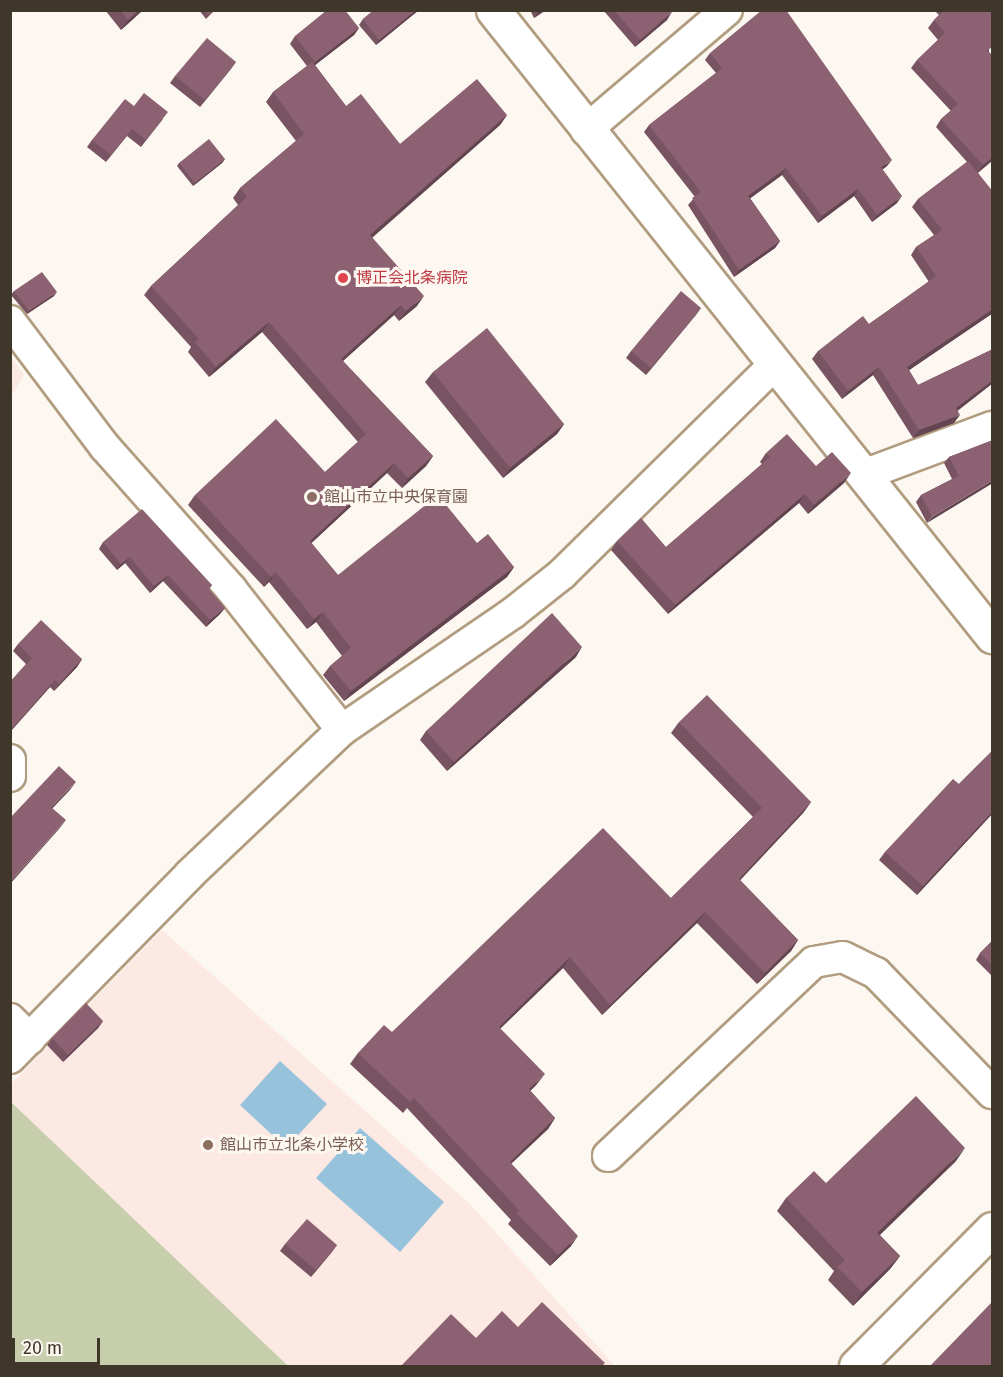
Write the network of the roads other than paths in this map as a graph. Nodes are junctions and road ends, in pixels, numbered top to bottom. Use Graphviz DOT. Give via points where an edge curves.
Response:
graph roads {
  1 [pos="493,10"];
  2 [pos="727,10"];
  3 [pos="586,130"];
  4 [pos="10,321"];
  5 [pos="774,365"];
  6 [pos="993,427"];
  7 [pos="866,474"];
  8 [pos="993,636"];
  9 [pos="342,730"];
  10 [pos="10,760"];
  11 [pos="10,776"];
  12 [pos="17,1039"];
  13 [pos="993,1093"];
  14 [pos="608,1156"];
  15 [pos="993,1229"];
  16 [pos="856,1366"];
  1 -- 3 [label="street"];
  2 -- 3 [label="street"];
  3 -- 5 [label="street"];
  4 -- 9 [label="street" via="105,447 231,588"];
  5 -- 7 [label="street"];
  5 -- 9 [label="street" via="562,574 513,613"];
  6 -- 7 [label="street"];
  7 -- 8 [label="street"];
  9 -- 12 [label="street"];
  10 -- 11 [label="street"];
  13 -- 14 [label="street" via="876,973 843,957 814,962"];
  15 -- 16 [label="street"];
}
